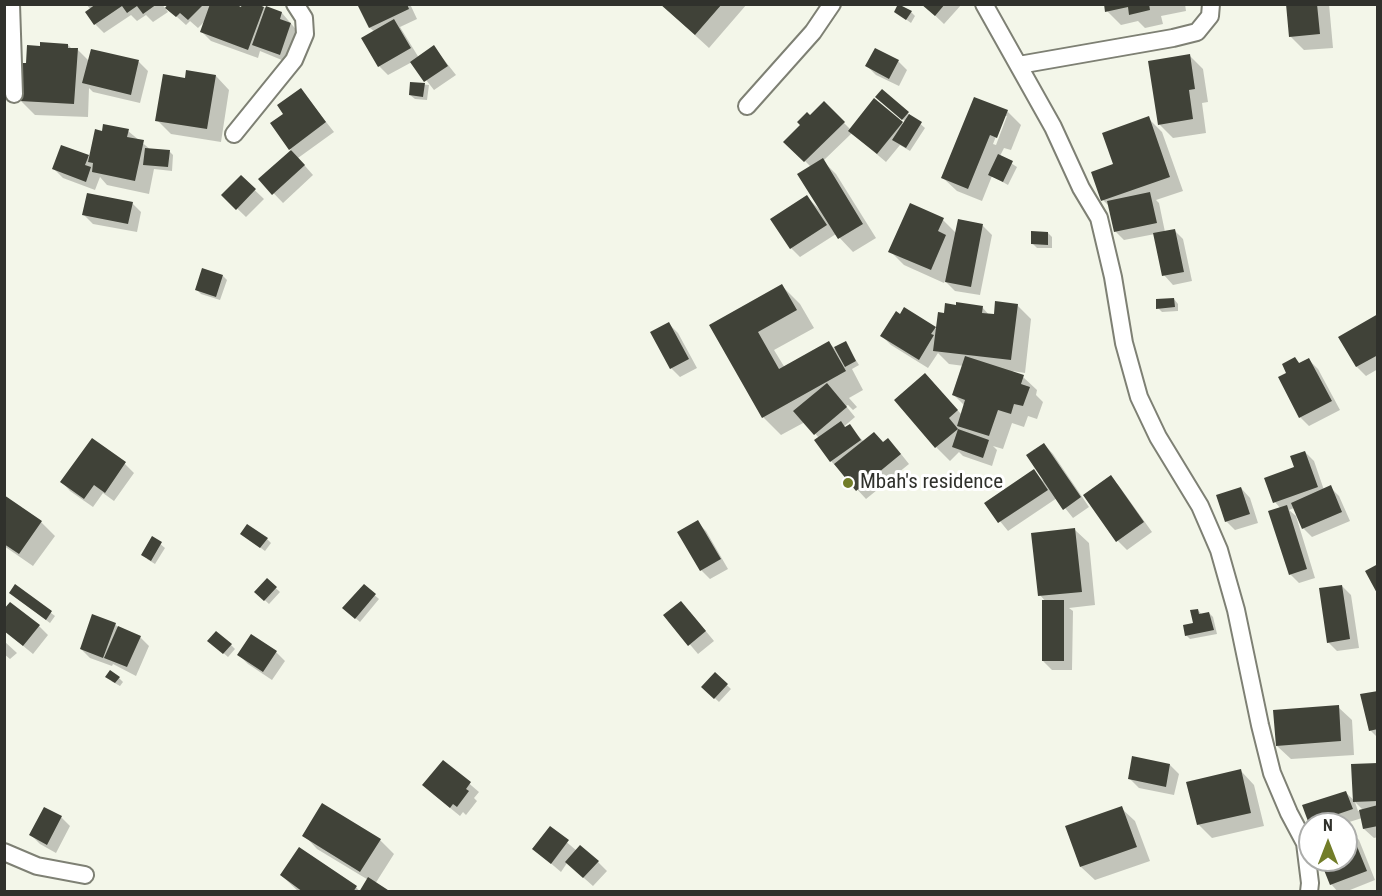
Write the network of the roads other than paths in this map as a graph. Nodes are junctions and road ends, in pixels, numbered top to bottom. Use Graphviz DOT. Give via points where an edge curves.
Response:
graph roads {
  1 [pos="11,4"];
  2 [pos="295,4"];
  3 [pos="832,4"];
  4 [pos="984,4"];
  5 [pos="1211,4"];
  6 [pos="1018,65"];
  7 [pos="14,94"];
  8 [pos="747,106"];
  9 [pos="234,134"];
  10 [pos="4,852"];
  11 [pos="86,875"];
  12 [pos="1309,891"];
  1 -- 7 [label="street"];
  2 -- 9 [label="street" via="304,18 305,34 294,60"];
  3 -- 8 [label="street" via="813,32"];
  4 -- 6 [label="street"];
  5 -- 6 [label="street" via="1210,16 1197,32"];
  6 -- 12 [label="street" via="1100,218 1124,343 1139,397 1200,506 1219,550 1272,774 1305,843"];
  10 -- 11 [label="street" via="37,866"];
}
